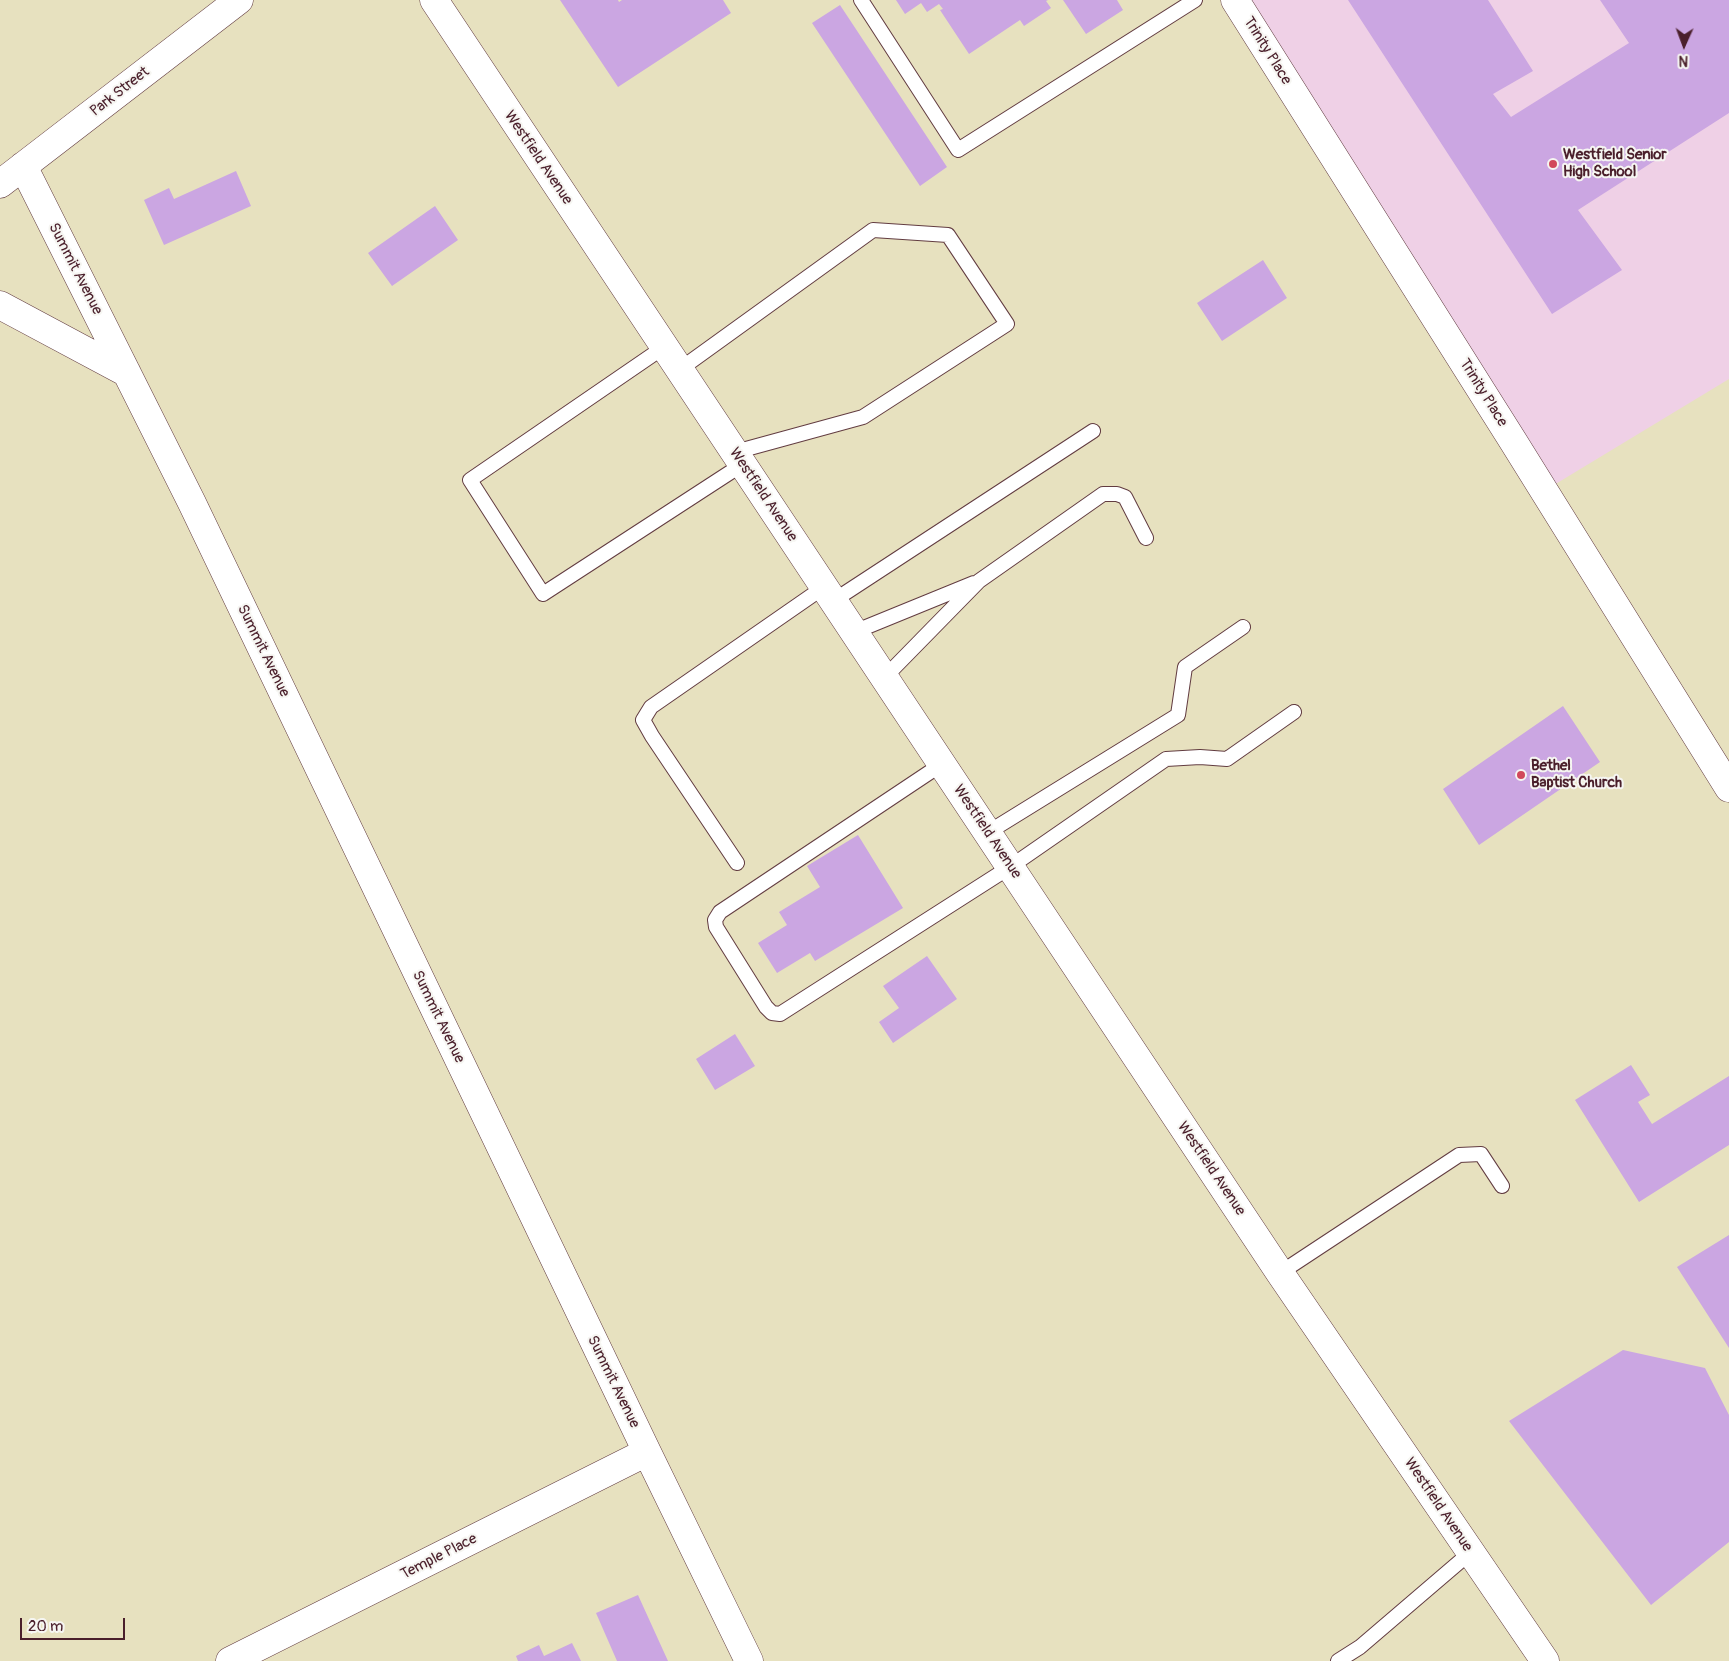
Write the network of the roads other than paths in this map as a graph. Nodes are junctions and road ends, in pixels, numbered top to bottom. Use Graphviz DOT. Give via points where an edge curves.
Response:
graph roads {
  1 [pos="239,0"];
  2 [pos="434,0"];
  3 [pos="861,0"];
  4 [pos="1195,0"];
  5 [pos="1235,0"];
  6 [pos="23,166"];
  7 [pos="0,184"];
  8 [pos="0,305"];
  9 [pos="664,347"];
  10 [pos="680,370"];
  11 [pos="127,373"];
  12 [pos="1092,431"];
  13 [pos="738,458"];
  14 [pos="1146,538"];
  15 [pos="979,581"];
  16 [pos="828,594"];
  17 [pos="1243,627"];
  18 [pos="854,632"];
  19 [pos="884,678"];
  20 [pos="1294,712"];
  21 [pos="942,764"];
  22 [pos="1729,788"];
  23 [pos="987,833"];
  24 [pos="738,863"];
  25 [pos="1010,867"];
  26 [pos="1502,1186"];
  27 [pos="1280,1273"];
  28 [pos="646,1452"];
  29 [pos="1471,1552"];
  30 [pos="230,1661"];
  31 [pos="749,1661"];
  32 [pos="1338,1661"];
  33 [pos="1545,1661"];
  1 -- 6 [label="street, Park Street"];
  2 -- 9 [label="street, Westfield Avenue"];
  3 -- 4 [label="lane" via="958,150"];
  5 -- 22 [label="street, Trinity Place"];
  6 -- 7 [label="street, Park Street"];
  6 -- 11 [label="street, Summit Avenue"];
  8 -- 11 [label="street"];
  9 -- 10 [label="street, Westfield Avenue"];
  9 -- 13 [label="lane" via="470,480 543,594"];
  10 -- 13 [label="street, Westfield Avenue"];
  10 -- 13 [label="lane" via="873,230 948,235 1006,324 863,417"];
  11 -- 28 [label="street, Summit Avenue"];
  12 -- 16 [label="lane"];
  13 -- 16 [label="street, Westfield Avenue"];
  14 -- 15 [label="lane" via="1125,497 1103,494"];
  15 -- 18 [label="lane"];
  15 -- 19 [label="lane"];
  16 -- 18 [label="street, Westfield Avenue"];
  16 -- 24 [label="lane" via="651,707 643,720"];
  17 -- 23 [label="lane" via="1185,667 1178,715"];
  18 -- 19 [label="street, Westfield Avenue"];
  19 -- 21 [label="street, Westfield Avenue"];
  20 -- 25 [label="lane" via="1228,759 1166,759"];
  21 -- 23 [label="street, Westfield Avenue"];
  21 -- 25 [label="lane" via="720,912 715,920 716,927 766,1007 772,1013 780,1014"];
  23 -- 25 [label="street, Westfield Avenue"];
  25 -- 27 [label="street, Westfield Avenue"];
  26 -- 27 [label="lane" via="1481,1154 1459,1155"];
  27 -- 29 [label="street, Westfield Avenue"];
  28 -- 30 [label="street, Temple Place"];
  28 -- 31 [label="street, Summit Avenue"];
  29 -- 32 [label="lane" via="1360,1647"];
  29 -- 33 [label="street, Westfield Avenue"];
}
